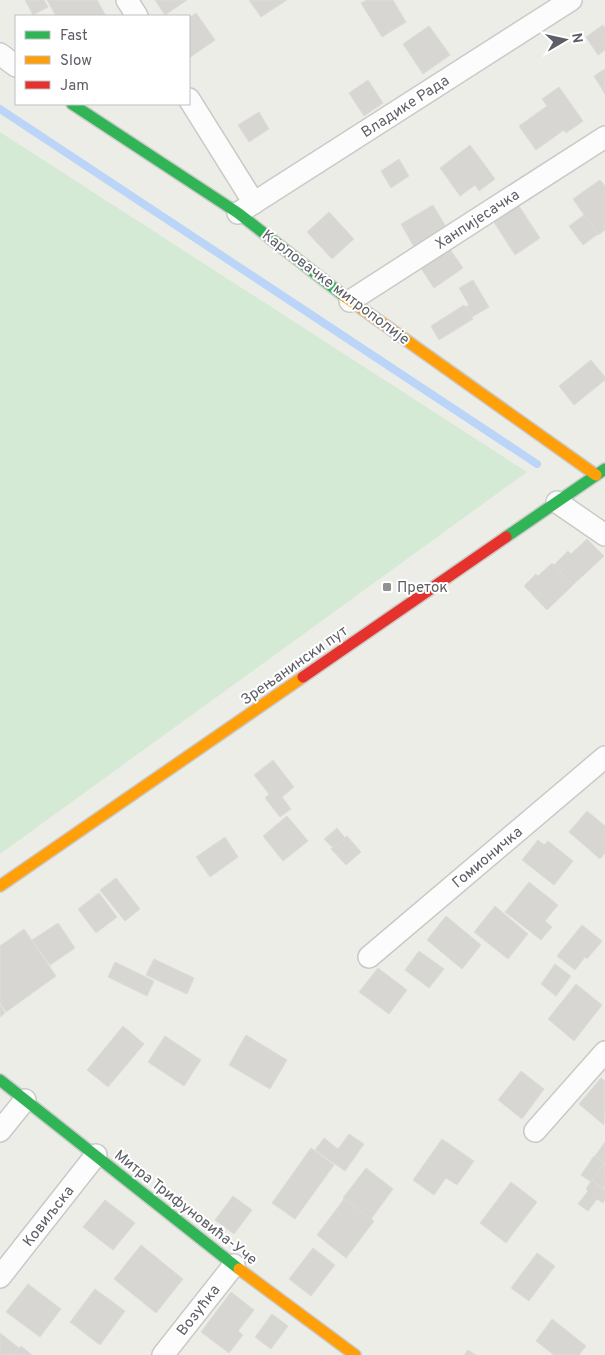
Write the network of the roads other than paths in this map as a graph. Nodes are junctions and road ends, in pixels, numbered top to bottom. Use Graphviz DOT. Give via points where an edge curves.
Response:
graph roads {
  1 [pos="127,0"];
  2 [pos="571,0"];
  3 [pos="136,15"];
  4 [pos="0,54"];
  5 [pos="15,65"];
  6 [pos="190,101"];
  7 [pos="74,105"];
  8 [pos="605,136"];
  9 [pos="246,208"];
  10 [pos="350,300"];
  11 [pos="600,472"];
  12 [pos="557,502"];
  13 [pos="605,535"];
  14 [pos="605,757"];
  15 [pos="0,886"];
  16 [pos="370,957"];
  17 [pos="605,1052"];
  18 [pos="0,1080"];
  19 [pos="26,1100"];
  20 [pos="0,1131"];
  21 [pos="535,1131"];
  22 [pos="96,1156"];
  23 [pos="234,1265"];
  24 [pos="0,1277"];
  25 [pos="163,1355"];
  26 [pos="355,1355"];
  1 -- 3 [label="street"];
  2 -- 9 [label="street, Владике Рада"];
  4 -- 5 [label="street"];
  6 -- 9 [label="street"];
  7 -- 9 [label="street, Карловачке митрополије"];
  8 -- 10 [label="street, Ханпијесачка"];
  9 -- 10 [label="street, Карловачке митрополије"];
  10 -- 11 [label="street, Карловачке митрополије"];
  11 -- 12 [label="street, Зрењанински пут"];
  12 -- 13 [label="street"];
  12 -- 15 [label="street, Зрењанински пут"];
  14 -- 16 [label="street, Гомионичка"];
  17 -- 21 [label="street"];
  18 -- 19 [label="street, Митра Трифуновића-Уче"];
  19 -- 20 [label="street"];
  19 -- 22 [label="street, Митра Трифуновића-Уче"];
  22 -- 23 [label="street, Митра Трифуновића-Уче"];
  22 -- 24 [label="street, Ковиљска"];
  23 -- 25 [label="street, Возућка"];
  23 -- 26 [label="street, Митра Трифуновића-Уче"];
}
